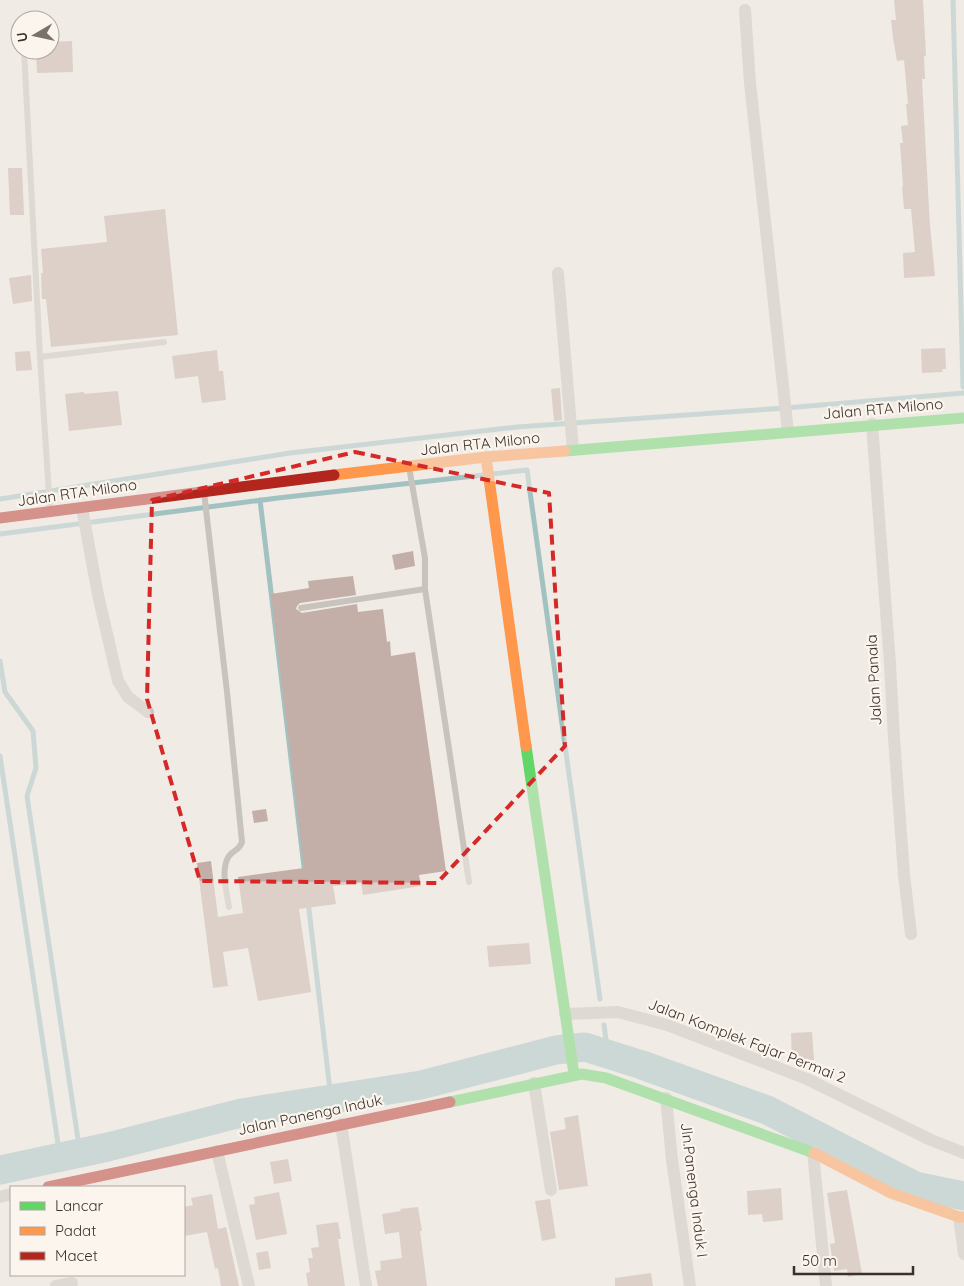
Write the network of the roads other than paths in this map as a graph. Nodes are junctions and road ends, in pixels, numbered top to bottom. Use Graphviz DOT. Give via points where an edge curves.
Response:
graph roads {
  1 [pos="745,10"];
  2 [pos="25,60"];
  3 [pos="558,272"];
  4 [pos="164,342"];
  5 [pos="40,357"];
  6 [pos="964,418"];
  7 [pos="872,424"];
  8 [pos="788,432"];
  9 [pos="572,450"];
  10 [pos="486,457"];
  11 [pos="410,472"];
  12 [pos="205,496"];
  13 [pos="82,508"];
  14 [pos="50,512"];
  15 [pos="0,518"];
  16 [pos="425,589"];
  17 [pos="301,608"];
  18 [pos="148,712"];
  19 [pos="469,882"];
  20 [pos="229,907"];
  21 [pos="911,934"];
  22 [pos="565,1014"];
  23 [pos="573,1069"];
  24 [pos="534,1083"];
  25 [pos="666,1098"];
  26 [pos="341,1124"];
  27 [pos="217,1152"];
  28 [pos="813,1152"];
  29 [pos="964,1153"];
  30 [pos="57,1186"];
  31 [pos="552,1190"];
  32 [pos="961,1217"];
  33 [pos="964,1254"];
  34 [pos="71,1281"];
  35 [pos="56,1286"];
  36 [pos="249,1286"];
  37 [pos="366,1286"];
  38 [pos="690,1286"];
  39 [pos="826,1286"];
  1 -- 8 [label="street"];
  2 -- 5 [label="lane"];
  3 -- 9 [label="street"];
  4 -- 5 [label="lane"];
  5 -- 14 [label="lane"];
  6 -- 7 [label="street, Jalan RTA Milono"];
  7 -- 8 [label="street, Jalan RTA Milono"];
  7 -- 21 [label="street, Jalan Panala" via="903,865"];
  8 -- 9 [label="street, Jalan RTA Milono"];
  9 -- 10 [label="street, Jalan RTA Milono"];
  10 -- 11 [label="street, Jalan RTA Milono"];
  10 -- 22 [label="street"];
  11 -- 12 [label="street, Jalan RTA Milono"];
  11 -- 16 [label="lane" via="425,558"];
  12 -- 13 [label="street, Jalan RTA Milono"];
  12 -- 20 [label="lane" via="242,842 240,848 229,856 225,870"];
  13 -- 14 [label="street, Jalan RTA Milono"];
  13 -- 18 [label="street" via="118,681 128,697"];
  14 -- 15 [label="street, Jalan RTA Milono"];
  16 -- 17 [label="lane"];
  16 -- 19 [label="lane"];
  22 -- 23 [label="street"];
  22 -- 29 [label="street, Jalan Komplek Fajar Permai 2" via="618,1012 667,1024 807,1079"];
  23 -- 24 [label="street, Jalan Panenga Induk"];
  23 -- 25 [label="street, Jalan Panenga Induk"];
  24 -- 26 [label="street, Jalan Panenga Induk"];
  24 -- 31 [label="street"];
  25 -- 28 [label="street, Jalan Panenga Induk"];
  25 -- 38 [label="street, Jln.Panenga Induk I"];
  26 -- 27 [label="street, Jalan Panenga Induk"];
  26 -- 37 [label="street"];
  27 -- 30 [label="street, Jalan Panenga Induk"];
  27 -- 36 [label="street"];
  28 -- 32 [label="street, Jalan Panenga Induk" via="891,1193"];
  28 -- 39 [label="street"];
  32 -- 33 [label="street"];
  34 -- 35 [label="street"];
}
